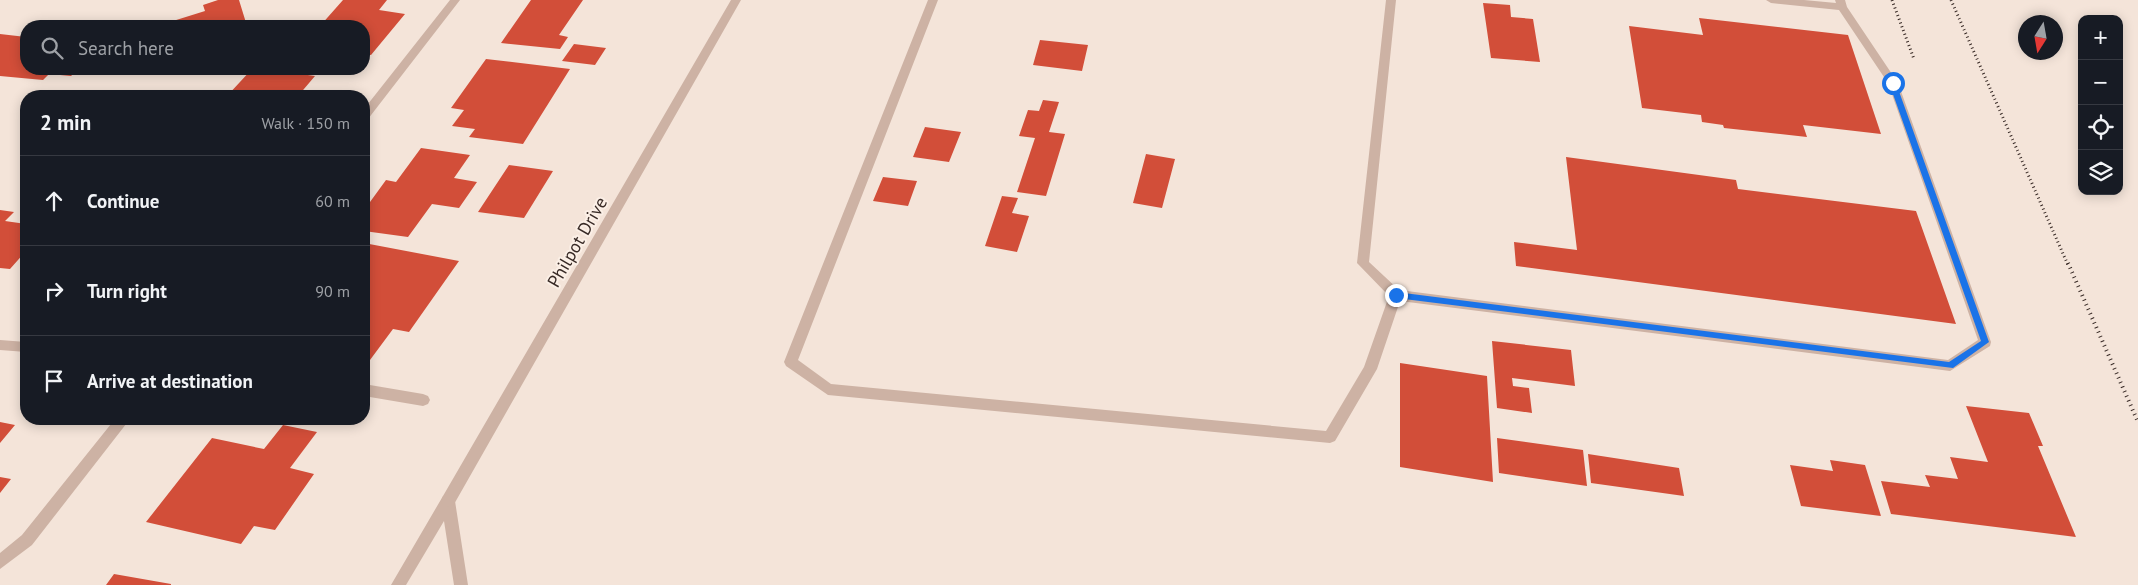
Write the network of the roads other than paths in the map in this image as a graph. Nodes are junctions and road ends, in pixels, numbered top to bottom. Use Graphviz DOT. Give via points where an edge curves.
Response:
graph roads {
  1 [pos="456,0"];
  2 [pos="736,0"];
  3 [pos="933,0"];
  4 [pos="1391,0"];
  5 [pos="1770,0"];
  6 [pos="1841,4"];
  7 [pos="370,108"];
  8 [pos="1396,295"];
  9 [pos="0,345"];
  10 [pos="20,347"];
  11 [pos="370,391"];
  12 [pos="423,400"];
  13 [pos="118,425"];
  14 [pos="448,501"];
  15 [pos="0,562"];
  16 [pos="398,585"];
  17 [pos="461,585"];
  1 -- 7 [label="street"];
  2 -- 14 [label="street, Philpot Drive"];
  3 -- 8 [label="street" via="791,362 828,389 1330,437 1370,369"];
  4 -- 8 [label="street" via="1363,263"];
  5 -- 6 [label="street"];
  6 -- 8 [label="street" via="1893,83 1985,342 1950,366"];
  9 -- 10 [label="street"];
  11 -- 12 [label="street"];
  13 -- 15 [label="street" via="27,540"];
  14 -- 16 [label="street, Philpot Drive"];
  14 -- 17 [label="street"];
}
